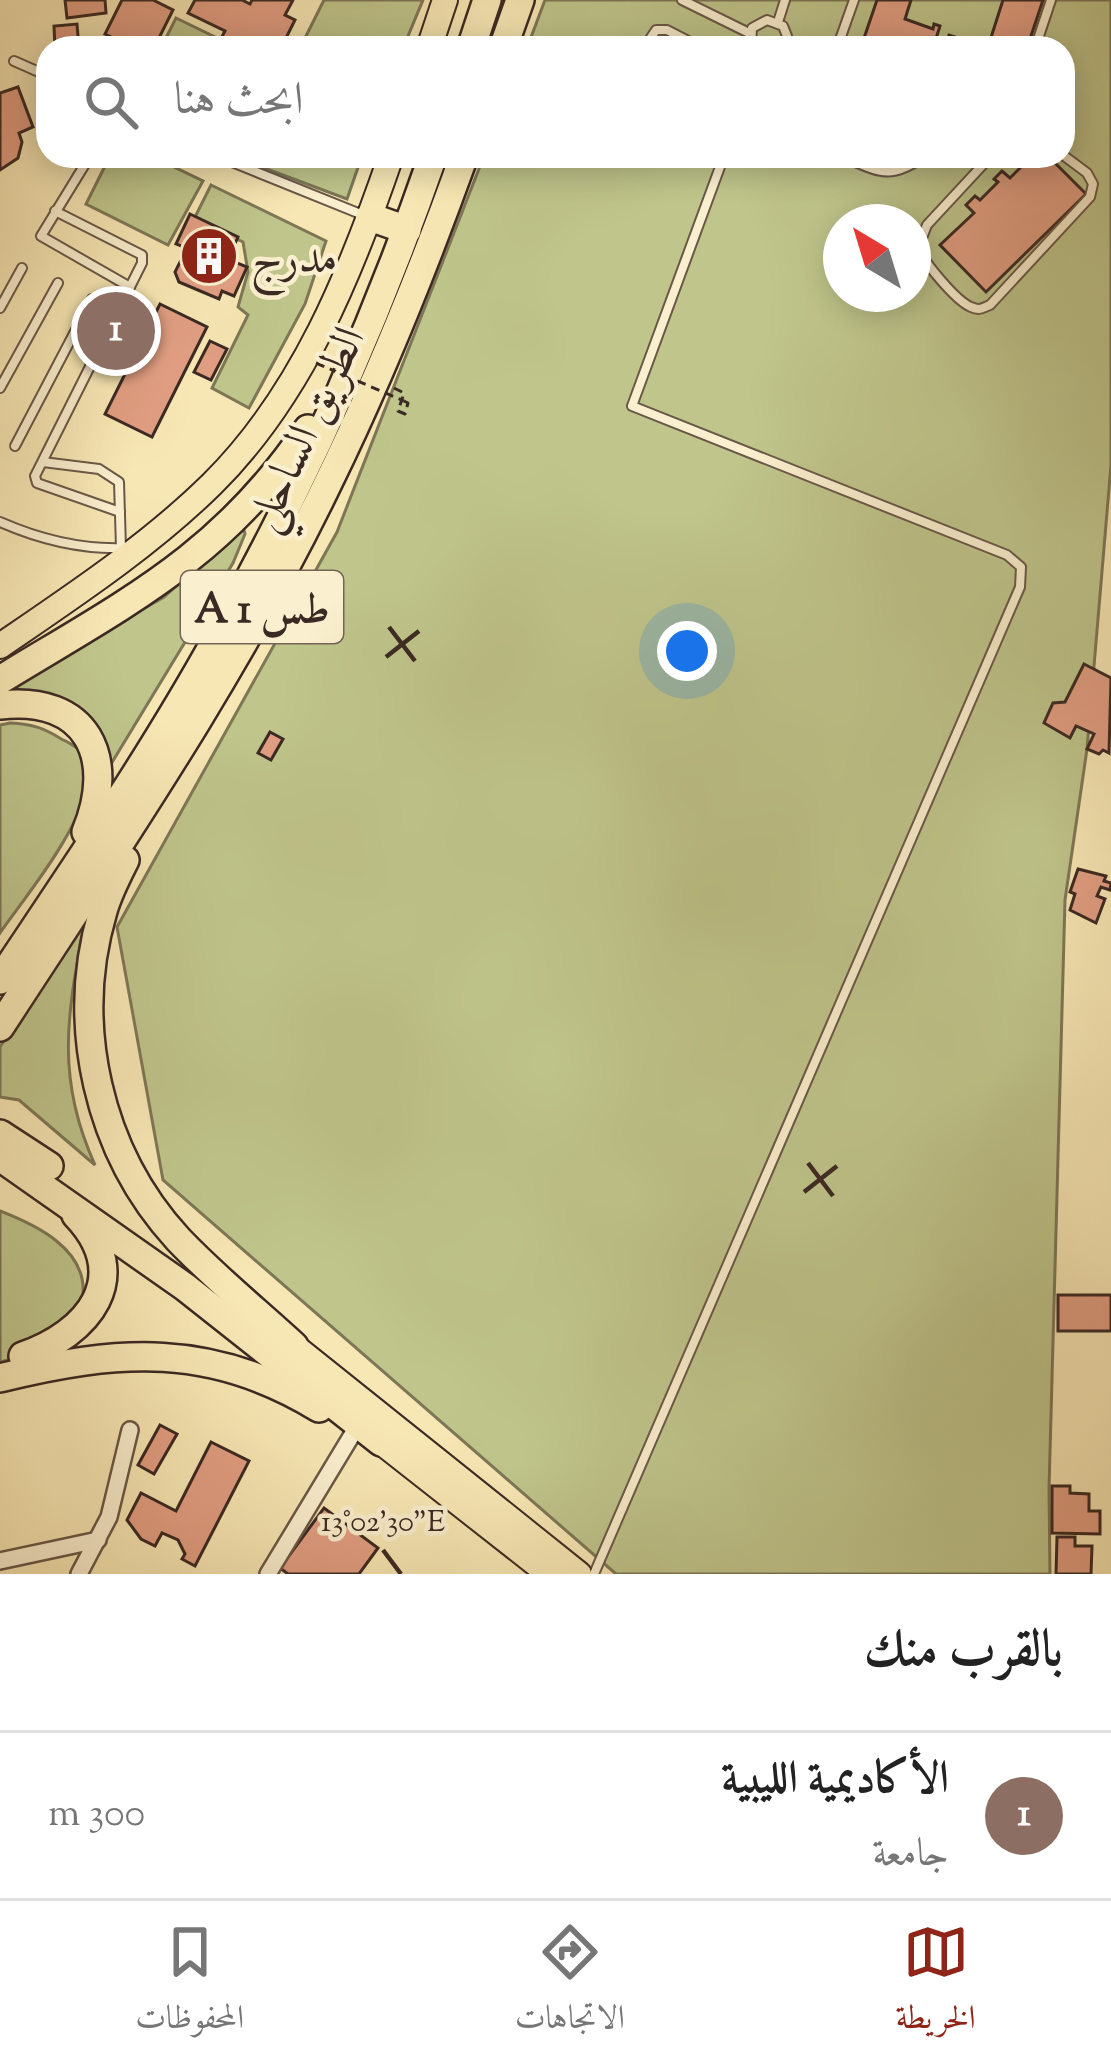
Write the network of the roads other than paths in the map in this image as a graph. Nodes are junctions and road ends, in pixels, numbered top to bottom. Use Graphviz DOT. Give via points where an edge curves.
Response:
graph roads {
  1 [pos="445,0"];
  2 [pos="487,0"];
  3 [pos="520,0"];
  4 [pos="682,0"];
  5 [pos="785,0"];
  6 [pos="854,0"];
  7 [pos="1051,0"];
  8 [pos="778,22"];
  9 [pos="749,33"];
  10 [pos="433,36"];
  11 [pos="475,36"];
  12 [pos="507,36"];
  13 [pos="652,36"];
  14 [pos="679,36"];
  15 [pos="749,36"];
  16 [pos="786,36"];
  17 [pos="841,36"];
  18 [pos="1039,36"];
  19 [pos="14,61"];
  20 [pos="36,71"];
  21 [pos="1075,164"];
  22 [pos="82,168"];
  23 [pos="247,168"];
  24 [pos="388,168"];
  25 [pos="429,168"];
  26 [pos="459,168"];
  27 [pos="720,168"];
  28 [pos="871,168"];
  29 [pos="909,168"];
  30 [pos="981,168"];
  31 [pos="55,211"];
  32 [pos="370,218"];
  33 [pos="407,230"];
  34 [pos="22,268"];
  35 [pos="58,283"];
  36 [pos="130,287"];
  37 [pos="92,299"];
  38 [pos="0,308"];
  39 [pos="361,351"];
  40 [pos="5,369"];
  41 [pos="0,388"];
  42 [pos="14,446"];
  43 [pos="43,462"];
  44 [pos="120,512"];
  45 [pos="0,522"];
  46 [pos="130,547"];
  47 [pos="0,646"];
  48 [pos="0,680"];
  49 [pos="0,706"];
  50 [pos="156,788"];
  51 [pos="66,882"];
  52 [pos="0,980"];
  53 [pos="0,1028"];
  54 [pos="0,1134"];
  55 [pos="0,1157"];
  56 [pos="52,1191"];
  57 [pos="294,1346"];
  58 [pos="0,1361"];
  59 [pos="0,1378"];
  60 [pos="130,1430"];
  61 [pos="368,1436"];
  62 [pos="98,1540"];
  63 [pos="0,1562"];
  64 [pos="79,1574"];
  65 [pos="268,1574"];
  66 [pos="550,1574"];
  67 [pos="579,1574"];
  68 [pos="594,1574"];
  1 -- 10 [label="main road"];
  2 -- 11 [label="highway"];
  3 -- 12 [label="highway"];
  4 -- 9 [label="lane"];
  5 -- 8 [label="lane"];
  6 -- 17 [label="lane"];
  7 -- 18 [label="lane"];
  8 -- 9 [label="lane" via="762,21"];
  8 -- 16 [label="lane"];
  9 -- 15 [label="lane"];
  13 -- 14 [label="lane" via="667,30"];
  19 -- 20 [label="lane"];
  21 -- 30 [label="lane" via="1093,184 1090,197 981,309 962,300 918,248 927,225"];
  22 -- 31 [label="lane"];
  23 -- 32 [label="lane"];
  24 -- 32 [label="main road"];
  25 -- 33 [label="highway, الطريق الساحلي / A 1 طس"];
  26 -- 50 [label="highway, الطريق الساحلي / A 1 طس" via="328,484"];
  27 -- 68 [label="lane" via="632,406 1007,555 1021,567 1020,587"];
  28 -- 29 [label="lane" via="888,175"];
  31 -- 36 [label="lane" via="44,240"];
  31 -- 36 [label="lane" via="142,255"];
  32 -- 33 [label="highway"];
  32 -- 46 [label="main road" via="332,308 266,420 214,482"];
  33 -- 39 [label="highway, الطريق الساحلي / A 1 طس"];
  34 -- 38 [label="lane"];
  35 -- 40 [label="lane"];
  36 -- 43 [label="lane"];
  37 -- 42 [label="lane"];
  39 -- 48 [label="highway" via="251,505 192,559"];
  39 -- 51 [label="highway, الطريق الساحلي / A 1 طس" via="214,644"];
  40 -- 41 [label="lane"];
  43 -- 44 [label="lane" via="38,483"];
  43 -- 44 [label="lane" via="110,472 119,482"];
  44 -- 46 [label="lane"];
  45 -- 46 [label="lane" via="86,548"];
  46 -- 47 [label="main road"];
  49 -- 51 [label="highway" via="38,704 72,718 98,759 92,818"];
  50 -- 53 [label="highway, الطريق الساحلي / A 1 طس"];
  50 -- 57 [label="highway" via="103,909 90,973 88,1040 100,1097 149,1203"];
  51 -- 52 [label="highway, الطريق الساحلي / A 1 طس"];
  54 -- 57 [label="highway"];
  55 -- 56 [label="highway"];
  56 -- 58 [label="highway" via="98,1245 101,1292 90,1314 53,1346"];
  56 -- 61 [label="highway"];
  57 -- 67 [label="main road"];
  59 -- 61 [label="highway" via="109,1356 164,1355 253,1374"];
  60 -- 62 [label="street"];
  61 -- 65 [label="street"];
  61 -- 66 [label="main road"];
  62 -- 63 [label="street"];
  62 -- 64 [label="street"];
}
